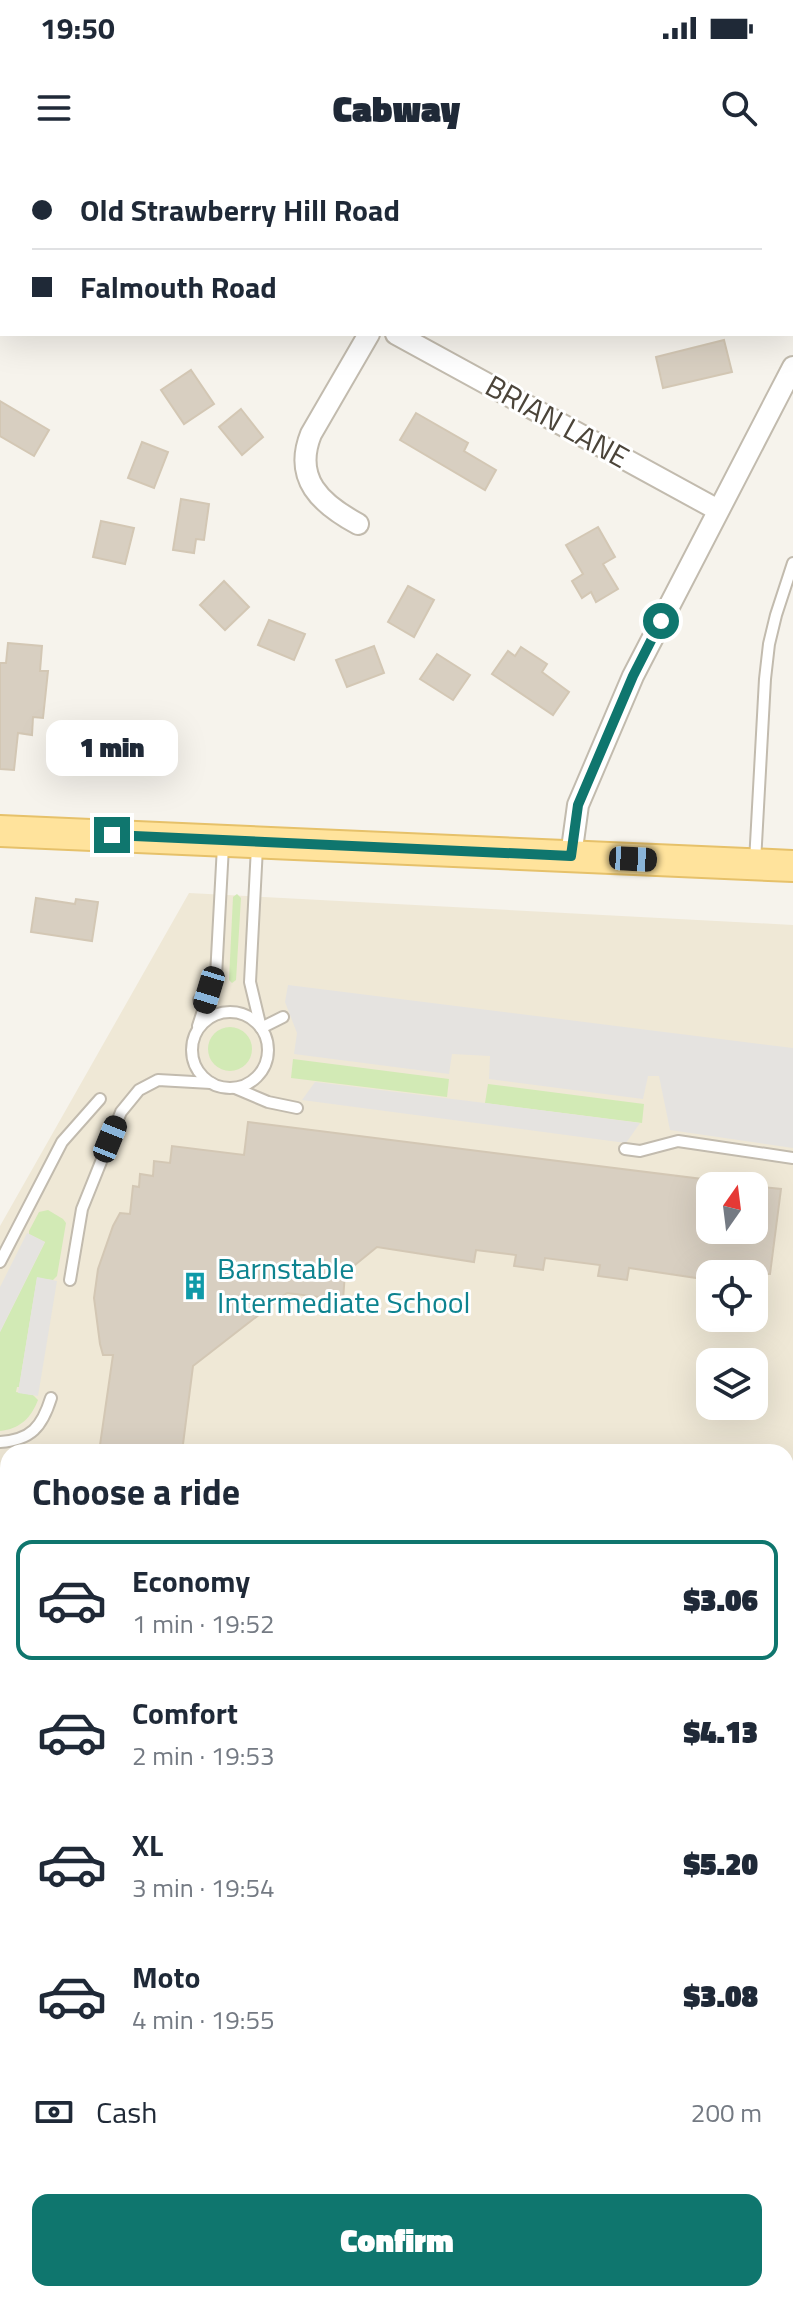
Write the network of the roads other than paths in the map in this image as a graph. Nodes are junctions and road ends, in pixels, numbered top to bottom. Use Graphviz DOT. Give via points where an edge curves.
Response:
graph roads {
  1 [pos="368,336"];
  2 [pos="400,336"];
  3 [pos="793,367"];
  4 [pos="718,510"];
  5 [pos="358,524"];
  6 [pos="793,563"];
  7 [pos="0,831"];
  8 [pos="224,840"];
  9 [pos="258,841"];
  10 [pos="571,856"];
  11 [pos="755,864"];
  12 [pos="793,866"];
  13 [pos="209,990"];
  14 [pos="199,1000"];
  15 [pos="283,1017"];
  16 [pos="261,1028"];
  17 [pos="197,1030"];
  18 [pos="211,1083"];
  19 [pos="235,1088"];
  20 [pos="100,1099"];
  21 [pos="297,1108"];
  22 [pos="625,1149"];
  23 [pos="793,1158"];
  24 [pos="0,1262"];
  25 [pos="70,1280"];
  26 [pos="51,1398"];
  27 [pos="0,1442"];
  1 -- 5 [label="street" via="305,449 307,477 314,489 336,512"];
  2 -- 4 [label="street, BRIAN LANE"];
  3 -- 4 [label="street"];
  4 -- 10 [label="street" via="633,676 578,805"];
  6 -- 11 [label="lane" via="769,644"];
  7 -- 8 [label="main road"];
  8 -- 9 [label="main road"];
  8 -- 13 [label="lane" via="216,976"];
  9 -- 10 [label="main road"];
  9 -- 16 [label="lane" via="250,982"];
  10 -- 11 [label="main road"];
  11 -- 12 [label="main road"];
  13 -- 14 [label="lane"];
  13 -- 17 [label="lane"];
  15 -- 16 [label="lane"];
  16 -- 17 [label="lane" via="240,1013 227,1012"];
  16 -- 19 [label="lane" via="267,1040 265,1065 258,1076"];
  17 -- 18 [label="lane" via="192,1041 194,1065"];
  18 -- 19 [label="lane"];
  18 -- 25 [label="lane" via="158,1080 139,1090 121,1112 82,1209"];
  19 -- 21 [label="lane"];
  20 -- 24 [label="lane" via="62,1142"];
  22 -- 23 [label="lane" via="640,1151 678,1141"];
  26 -- 27 [label="lane" via="37,1429"];
}
